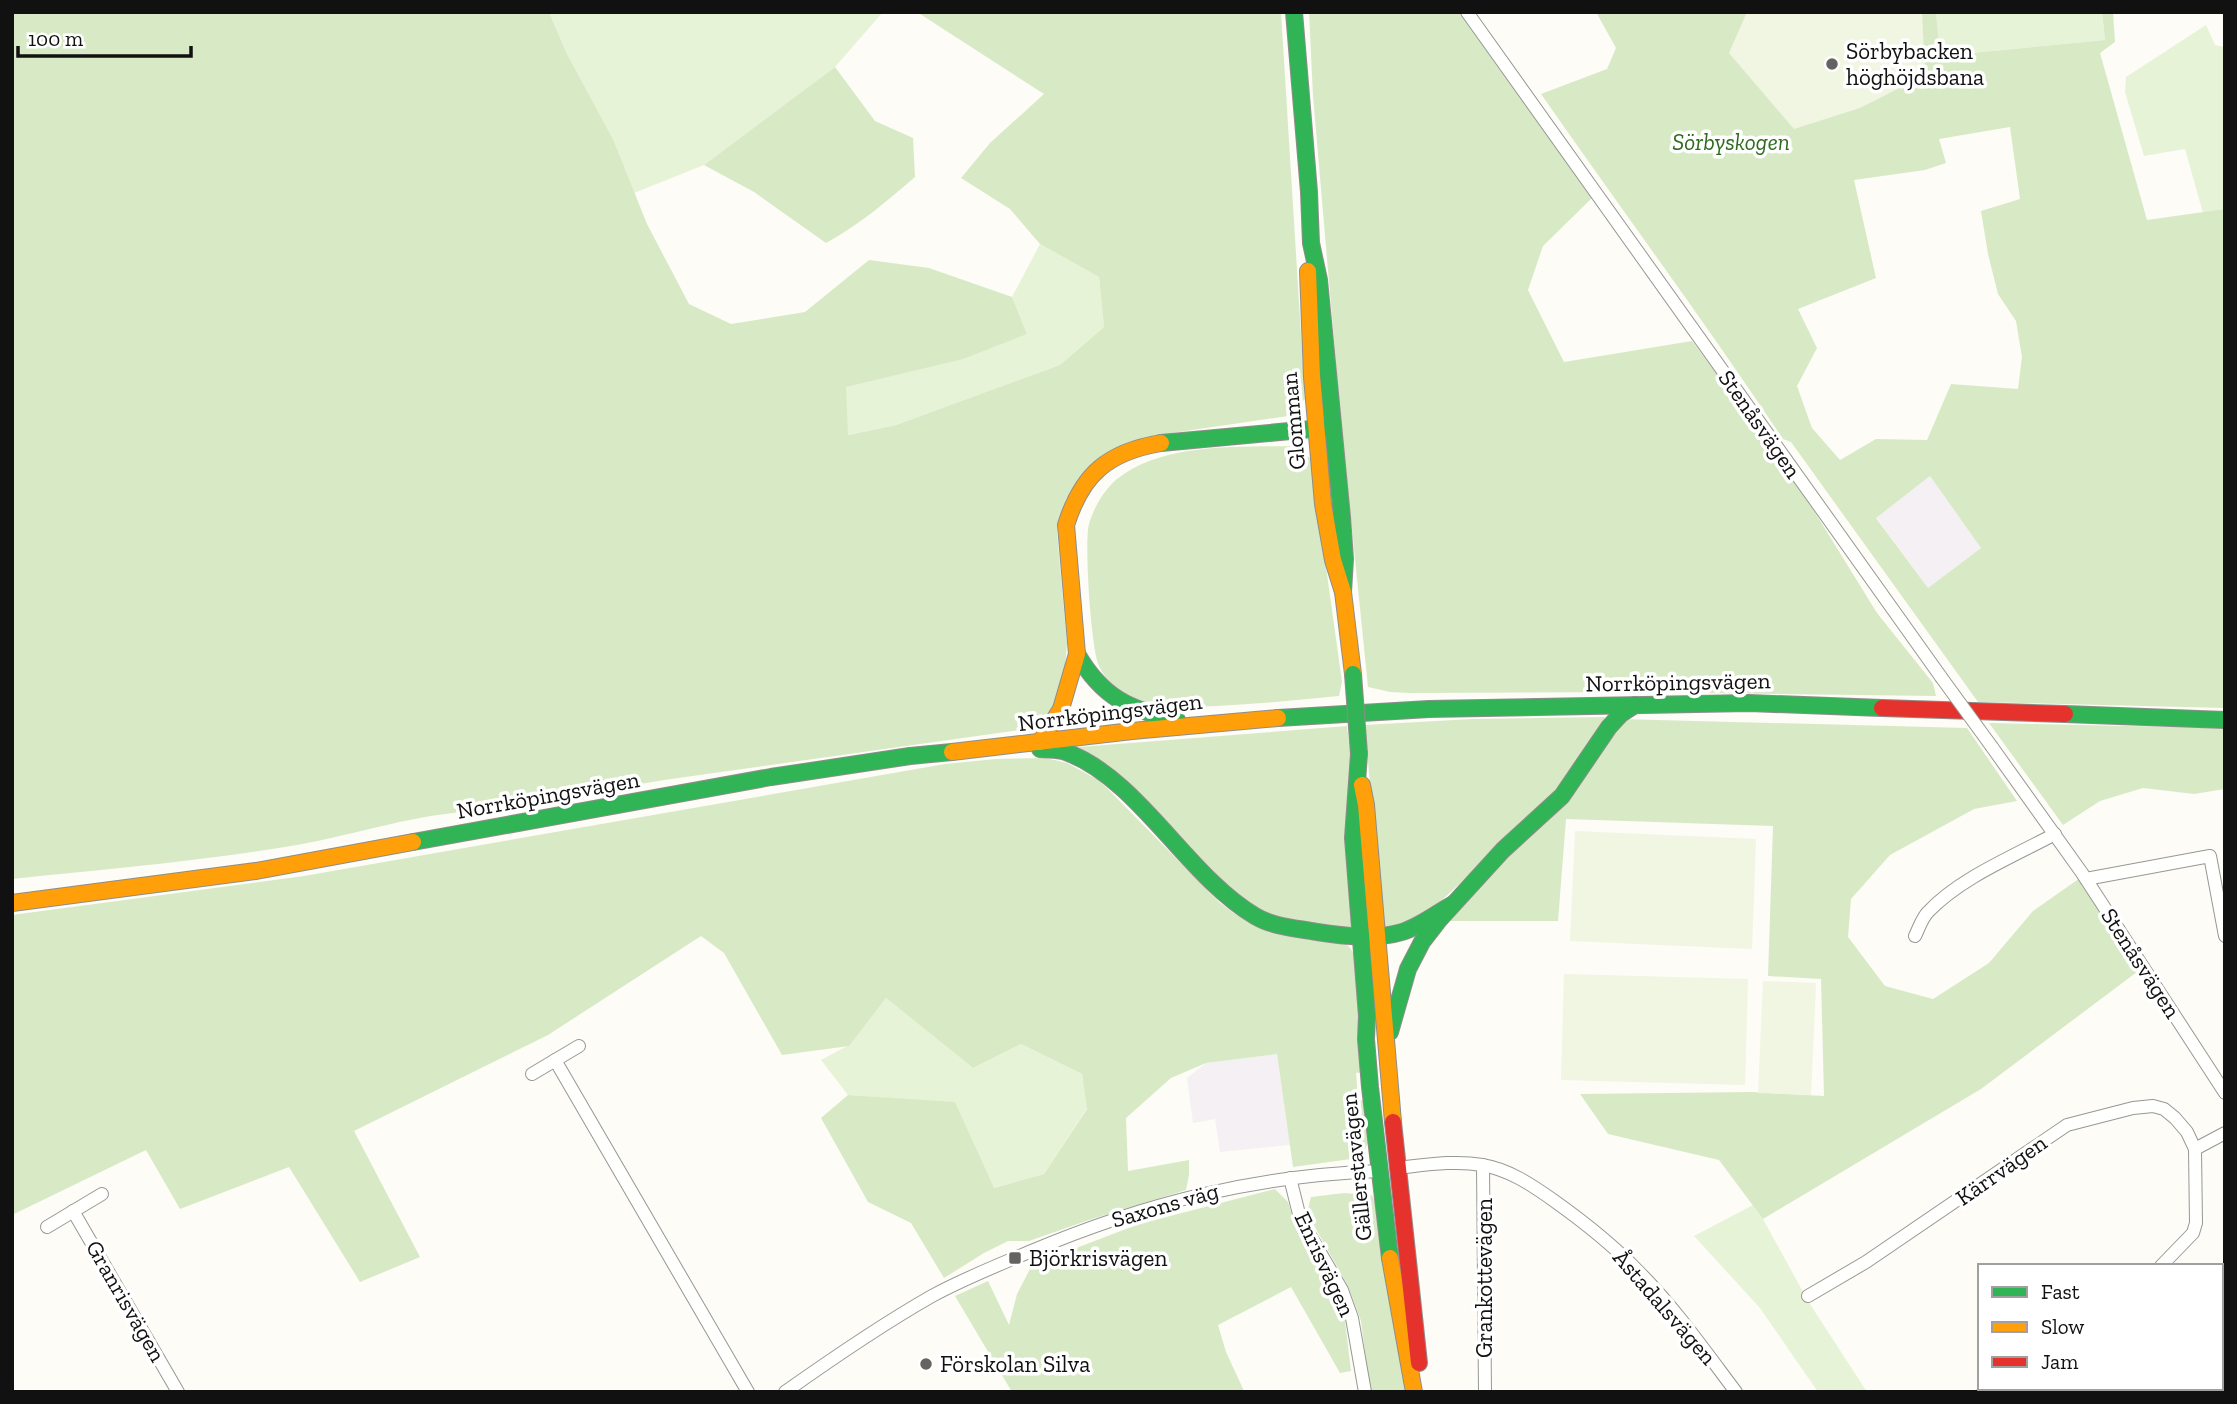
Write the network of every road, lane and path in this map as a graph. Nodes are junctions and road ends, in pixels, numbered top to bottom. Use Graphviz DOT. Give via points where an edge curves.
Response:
graph roads {
  1 [pos="1294,12"];
  2 [pos="1467,12"];
  3 [pos="1325,428"];
  4 [pos="1077,654"];
  5 [pos="1635,705"];
  6 [pos="2225,720"];
  7 [pos="1197,725"];
  8 [pos="1040,742"];
  9 [pos="1015,746"];
  10 [pos="2055,834"];
  11 [pos="2086,879"];
  12 [pos="12,903"];
  13 [pos="1453,904"];
  14 [pos="1368,936"];
  15 [pos="1915,936"];
  16 [pos="2225,936"];
  17 [pos="579,1046"];
  18 [pos="1387,1052"];
  19 [pos="555,1060"];
  20 [pos="532,1074"];
  21 [pos="2225,1093"];
  22 [pos="2225,1133"];
  23 [pos="2195,1149"];
  24 [pos="1483,1165"];
  25 [pos="1397,1168"];
  26 [pos="1378,1171"];
  27 [pos="1290,1178"];
  28 [pos="102,1194"];
  29 [pos="73,1211"];
  30 [pos="47,1227"];
  31 [pos="2163,1264"];
  32 [pos="1808,1296"];
  33 [pos="178,1392"];
  34 [pos="748,1392"];
  35 [pos="785,1392"];
  36 [pos="1365,1392"];
  37 [pos="1414,1392"];
  38 [pos="1422,1392"];
  39 [pos="1485,1392"];
  40 [pos="1736,1392"];
  1 -- 3 [label="main road, Glomman" via="1309,192 1309,325"];
  2 -- 10 [label="street, Stenåsvägen, bridge"];
  3 -- 4 [label="main road" via="1144,446 1101,465 1083,485 1066,525"];
  3 -- 14 [label="main road, Glomman, bridge" via="1326,530 1343,592 1359,775 1366,805"];
  4 -- 7 [label="main road" via="1098,687 1120,703 1145,714"];
  4 -- 8 [label="main road" via="1061,709"];
  5 -- 6 [label="main road, Norrköpingsvägen" via="1749,702"];
  5 -- 7 [label="main road, Norrköpingsvägen" via="1429,709"];
  5 -- 13 [label="main road" via="1609,727 1562,796"];
  7 -- 8 [label="main road, Norrköpingsvägen"];
  8 -- 9 [label="main road, Norrköpingsvägen"];
  9 -- 12 [label="main road, Norrköpingsvägen" via="910,755 771,776 256,870"];
  9 -- 14 [label="main road" via="1064,751 1087,762 1128,795 1227,898 1257,918 1300,930"];
  10 -- 11 [label="street, Stenåsvägen"];
  10 -- 15 [label="street" via="1941,900 1926,914"];
  11 -- 16 [label="street" via="2210,856"];
  11 -- 21 [label="street, Stenåsvägen"];
  13 -- 14 [label="main road" via="1404,932"];
  13 -- 18 [label="main road" via="1422,942 1408,969"];
  14 -- 18 [label="main road, Gällerstavägen"];
  14 -- 26 [label="main road, Gällerstavägen" via="1366,1039"];
  17 -- 19 [label="street"];
  18 -- 25 [label="main road, Gällerstavägen"];
  19 -- 20 [label="street"];
  19 -- 34 [label="street"];
  22 -- 23 [label="street"];
  23 -- 31 [label="street" via="2196,1223 2193,1233"];
  23 -- 32 [label="street, Kärrvägen" via="2175,1118 2153,1106 2067,1125 1901,1240"];
  24 -- 25 [label="street, Åstadalsvägen"];
  24 -- 39 [label="street, Grankottevägen"];
  24 -- 40 [label="street, Åstadalsvägen" via="1536,1188 1616,1250 1678,1316"];
  25 -- 26 [label="main road"];
  25 -- 38 [label="main road, Gällerstavägen"];
  26 -- 27 [label="street, Saxons väg"];
  26 -- 37 [label="main road, Gällerstavägen"];
  27 -- 35 [label="street, Saxons väg" via="1250,1183 1126,1214 1050,1243 932,1296"];
  27 -- 36 [label="street, Enrisvägen" via="1300,1218 1342,1290 1352,1318"];
  28 -- 29 [label="street"];
  29 -- 30 [label="street"];
  29 -- 33 [label="street, Granrisvägen"];
}
